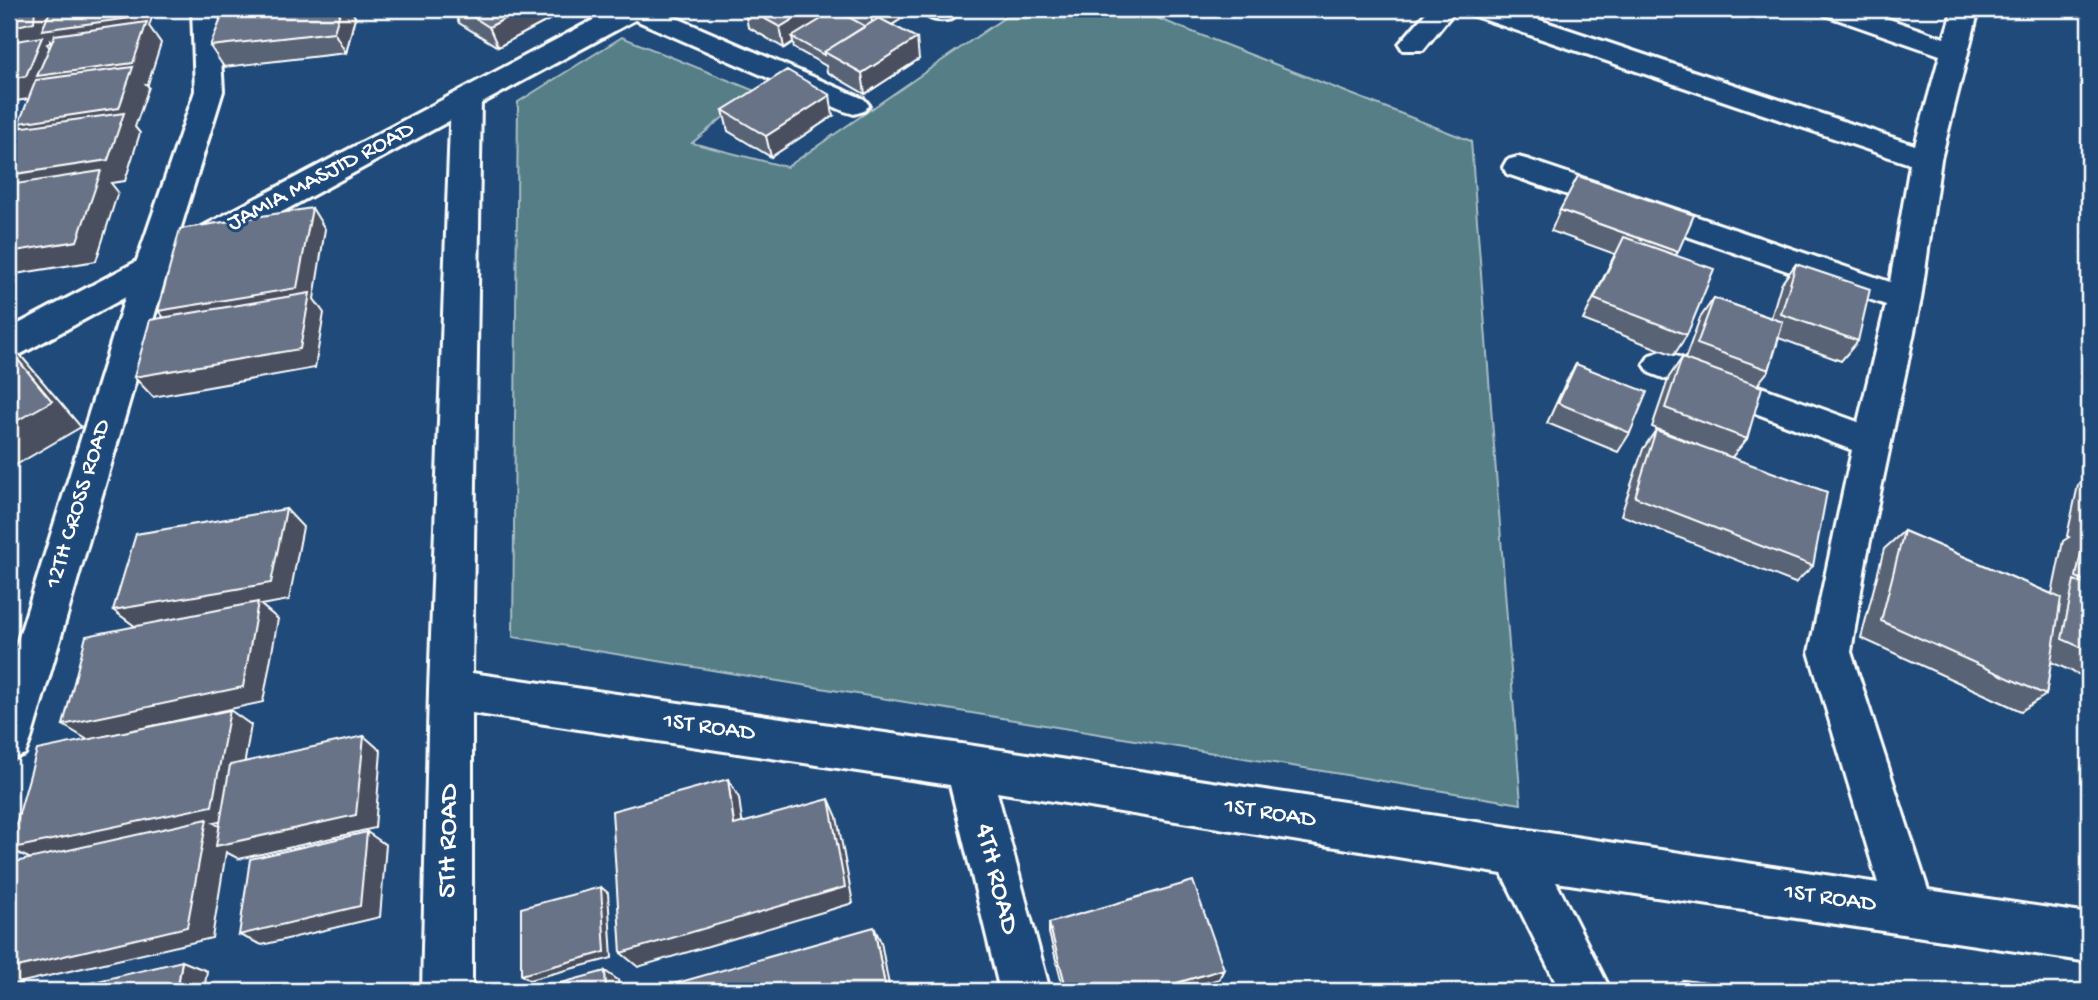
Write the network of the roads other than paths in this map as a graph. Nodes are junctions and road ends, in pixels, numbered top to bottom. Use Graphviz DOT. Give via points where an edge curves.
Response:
graph roads {
  1 [pos="205,9"];
  2 [pos="634,9"];
  3 [pos="1443,9"];
  4 [pos="1481,9"];
  5 [pos="1835,9"];
  6 [pos="1966,9"];
  7 [pos="1413,44"];
  8 [pos="1954,51"];
  9 [pos="466,99"];
  10 [pos="853,105"];
  11 [pos="1926,159"];
  12 [pos="1518,167"];
  13 [pos="151,268"];
  14 [pos="1904,299"];
  15 [pos="9,345"];
  16 [pos="1662,364"];
  17 [pos="1874,443"];
  18 [pos="25,640"];
  19 [pos="450,690"];
  20 [pos="9,739"];
  21 [pos="968,766"];
  22 [pos="1516,853"];
  23 [pos="1910,911"];
  24 [pos="2089,938"];
  25 [pos="447,991"];
  26 [pos="1025,991"];
  27 [pos="1586,991"];
  1 -- 13 [label="street, 12TH CROSS ROAD" via="209,91"];
  2 -- 9 [label="street, JAMIA MASJID ROAD"];
  2 -- 10 [label="street"];
  3 -- 7 [label="street"];
  4 -- 11 [label="street"];
  5 -- 8 [label="street"];
  6 -- 8 [label="street"];
  8 -- 11 [label="street"];
  9 -- 13 [label="street, JAMIA MASJID ROAD"];
  9 -- 19 [label="street, 5TH ROAD"];
  11 -- 14 [label="street"];
  12 -- 14 [label="street"];
  13 -- 15 [label="street, JAMIA MASJID ROAD"];
  13 -- 18 [label="street, 12TH CROSS ROAD"];
  14 -- 17 [label="street"];
  16 -- 17 [label="street"];
  17 -- 23 [label="street" via="1846,559 1830,652"];
  18 -- 20 [label="street, 12TH CROSS ROAD"];
  19 -- 21 [label="street, 1ST ROAD"];
  19 -- 25 [label="street, 5TH ROAD"];
  21 -- 22 [label="street, 1ST ROAD"];
  21 -- 26 [label="street, 4TH ROAD"];
  22 -- 23 [label="street, 1ST ROAD"];
  22 -- 27 [label="street"];
  23 -- 24 [label="street, 1ST ROAD"];
}
